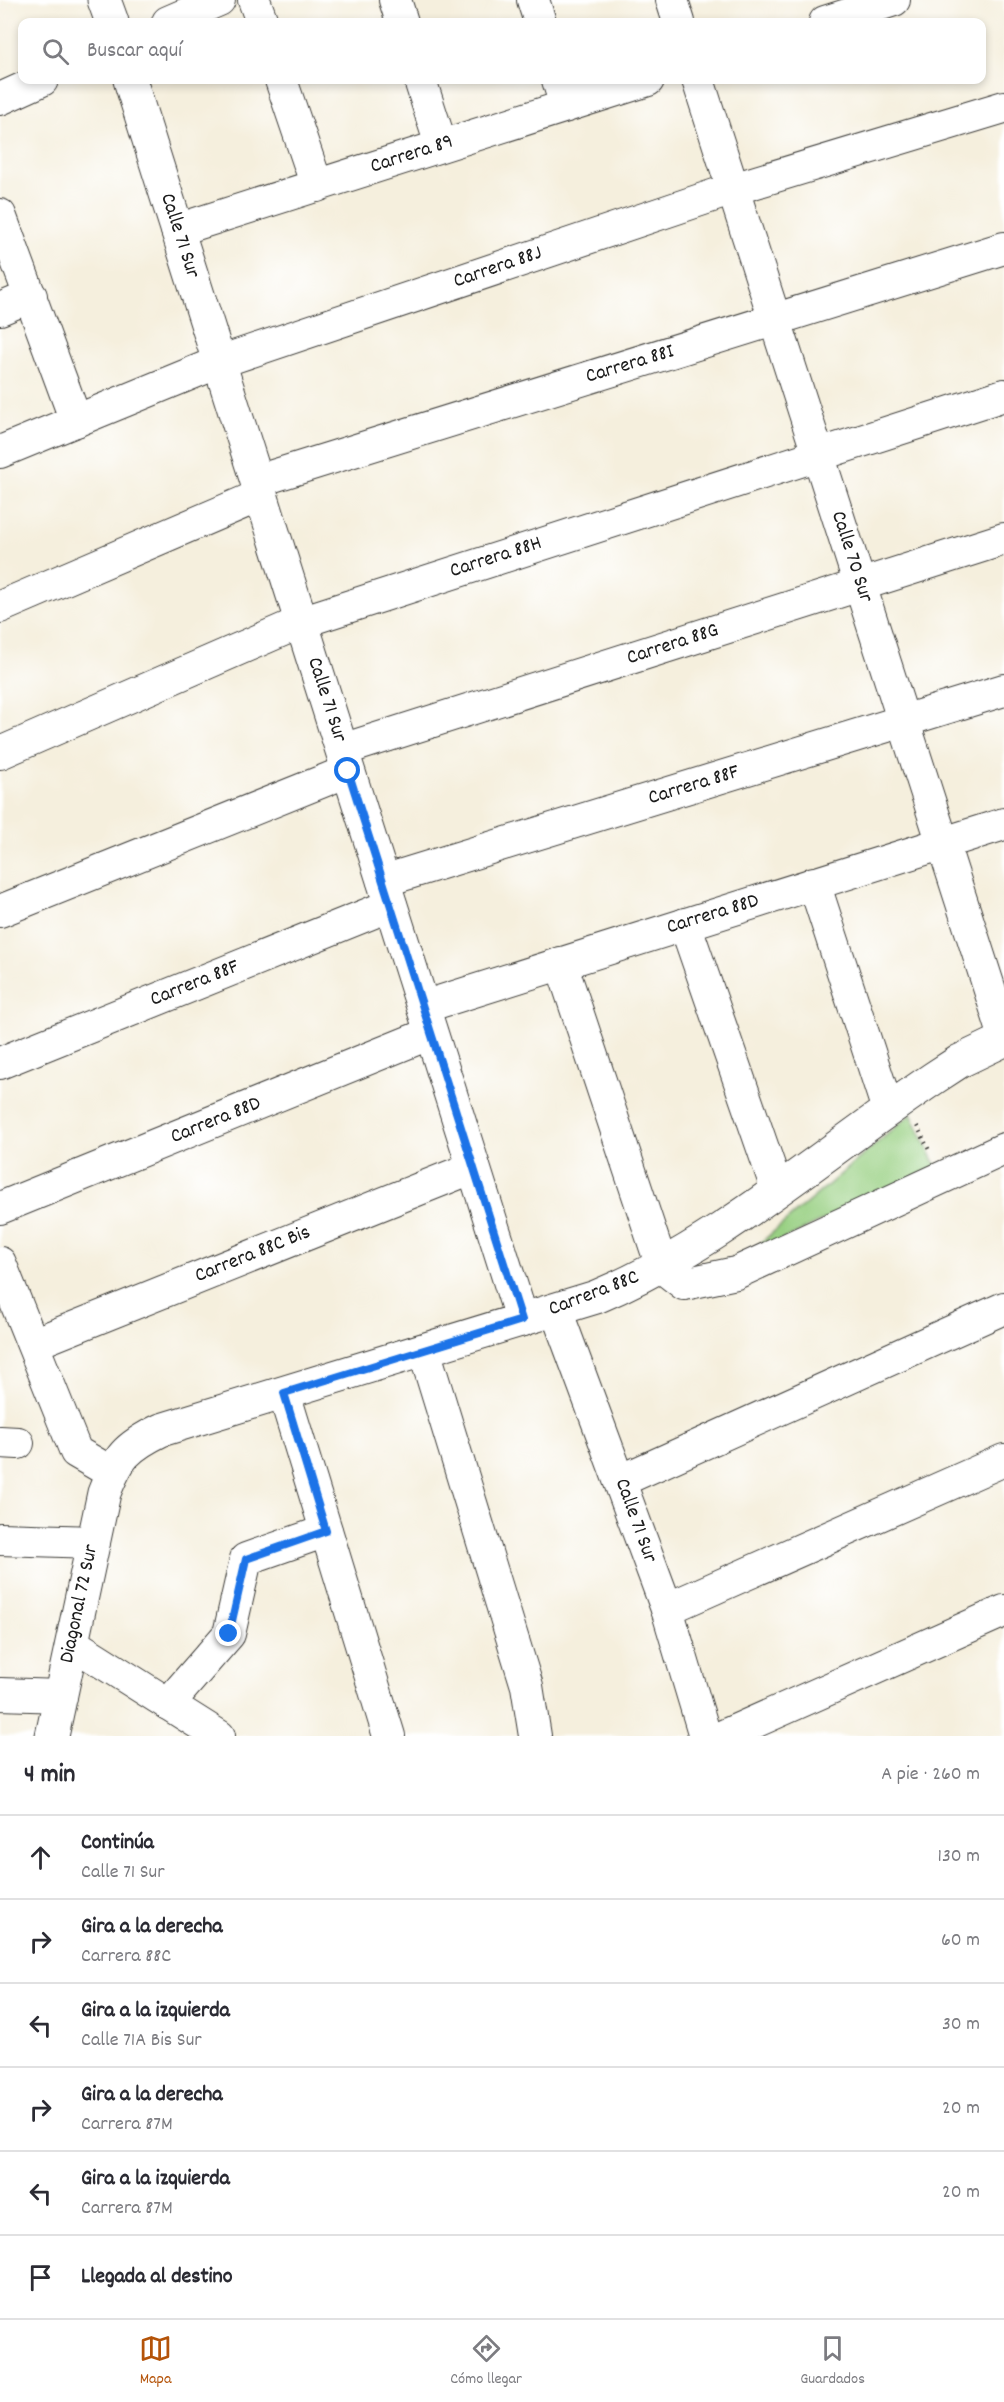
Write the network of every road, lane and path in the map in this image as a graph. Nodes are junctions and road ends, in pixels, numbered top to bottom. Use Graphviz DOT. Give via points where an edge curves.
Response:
graph roads {
  1 [pos="105,0"];
  2 [pos="219,0"];
  3 [pos="254,0"];
  4 [pos="395,0"];
  5 [pos="533,0"];
  6 [pos="672,0"];
  7 [pos="812,0"];
  8 [pos="894,0"];
  9 [pos="111,18"];
  10 [pos="177,18"];
  11 [pos="261,18"];
  12 [pos="401,18"];
  13 [pos="539,18"];
  14 [pos="679,18"];
  15 [pos="818,18"];
  16 [pos="838,18"];
  17 [pos="33,84"];
  18 [pos="131,84"];
  19 [pos="282,84"];
  20 [pos="421,84"];
  21 [pos="622,84"];
  22 [pos="699,84"];
  23 [pos="562,93"];
  24 [pos="0,99"];
  25 [pos="1004,106"];
  26 [pos="441,145"];
  27 [pos="317,186"];
  28 [pos="733,189"];
  29 [pos="0,215"];
  30 [pos="177,230"];
  31 [pos="1004,248"];
  32 [pos="31,296"];
  33 [pos="0,309"];
  34 [pos="775,320"];
  35 [pos="219,362"];
  36 [pos="1004,395"];
  37 [pos="76,421"];
  38 [pos="0,452"];
  39 [pos="818,453"];
  40 [pos="259,488"];
  41 [pos="1004,539"];
  42 [pos="860,585"];
  43 [pos="0,607"];
  44 [pos="301,622"];
  45 [pos="1004,690"];
  46 [pos="903,721"];
  47 [pos="0,753"];
  48 [pos="345,761"];
  49 [pos="1004,824"];
  50 [pos="943,843"];
  51 [pos="814,883"];
  52 [pos="387,893"];
  53 [pos="0,911"];
  54 [pos="685,924"];
  55 [pos="561,963"];
  56 [pos="427,1020"];
  57 [pos="1004,1034"];
  58 [pos="1004,1040"];
  59 [pos="0,1062"];
  60 [pos="896,1104"];
  61 [pos="1004,1149"];
  62 [pos="474,1167"];
  63 [pos="942,1176"];
  64 [pos="777,1189"];
  65 [pos="0,1208"];
  66 [pos="0,1263"];
  67 [pos="662,1267"];
  68 [pos="1004,1308"];
  69 [pos="556,1310"];
  70 [pos="522,1320"];
  71 [pos="33,1344"];
  72 [pos="424,1350"];
  73 [pos="284,1393"];
  74 [pos="1004,1460"];
  75 [pos="112,1473"];
  76 [pos="620,1480"];
  77 [pos="326,1531"];
  78 [pos="0,1539"];
  79 [pos="94,1542"];
  80 [pos="666,1608"];
  81 [pos="1004,1611"];
  82 [pos="72,1643"];
  83 [pos="0,1694"];
  84 [pos="61,1696"];
  85 [pos="168,1704"];
  86 [pos="52,1736"];
  87 [pos="219,1736"];
  88 [pos="389,1736"];
  89 [pos="535,1736"];
  90 [pos="705,1736"];
  91 [pos="723,1736"];
  1 -- 9 [label="street"];
  2 -- 10 [label="street"];
  3 -- 11 [label="street"];
  4 -- 12 [label="street"];
  5 -- 13 [label="street"];
  6 -- 14 [label="street"];
  7 -- 15 [label="street"];
  8 -- 16 [label="street"];
  17 -- 24 [label="street"];
  18 -- 30 [label="street, Calle 71 Sur"];
  19 -- 27 [label="street"];
  20 -- 26 [label="street"];
  21 -- 23 [label="street, Carrera 89"];
  22 -- 28 [label="street, Calle 70 Sur"];
  23 -- 26 [label="street, Carrera 89"];
  25 -- 28 [label="street, Carrera 88J"];
  26 -- 27 [label="street, Carrera 89"];
  27 -- 30 [label="street, Carrera 89"];
  28 -- 34 [label="street, Calle 70 Sur"];
  28 -- 35 [label="street, Carrera 88J"];
  29 -- 32 [label="street"];
  30 -- 35 [label="street, Calle 71 Sur"];
  31 -- 34 [label="street, Carrera 88I"];
  32 -- 33 [label="street"];
  32 -- 37 [label="street"];
  34 -- 39 [label="street, Calle 70 Sur"];
  34 -- 40 [label="street, Carrera 88I"];
  35 -- 37 [label="street, Carrera 88J"];
  35 -- 40 [label="street, Calle 71 Sur"];
  36 -- 39 [label="street, Carrera 88H"];
  37 -- 38 [label="street, Carrera 88J"];
  39 -- 42 [label="street, Calle 70 Sur"];
  39 -- 44 [label="street, Carrera 88H"];
  40 -- 43 [label="street, Carrera 88I"];
  40 -- 44 [label="street, Calle 71 Sur"];
  41 -- 42 [label="street, Carrera 88G"];
  42 -- 46 [label="street, Calle 70 Sur"];
  42 -- 48 [label="street, Carrera 88G"];
  44 -- 47 [label="street, Carrera 88H"];
  44 -- 48 [label="street, Calle 71 Sur"];
  45 -- 46 [label="street, Carrera 88F"];
  46 -- 50 [label="street, Calle 70 Sur"];
  46 -- 52 [label="street, Carrera 88F"];
  48 -- 52 [label="street, Calle 71 Sur"];
  48 -- 53 [label="street, Carrera 88G"];
  49 -- 50 [label="street, Carrera 88D"];
  50 -- 51 [label="street, Carrera 88D"];
  50 -- 57 [label="street, Calle 70 Sur"];
  51 -- 54 [label="street, Carrera 88D"];
  51 -- 60 [label="street"];
  52 -- 56 [label="street, Calle 71 Sur"];
  52 -- 59 [label="street, Carrera 88F"];
  54 -- 55 [label="street, Carrera 88D"];
  54 -- 64 [label="street"];
  55 -- 56 [label="street, Carrera 88D"];
  55 -- 67 [label="street"];
  56 -- 62 [label="street, Calle 71 Sur"];
  56 -- 65 [label="street, Carrera 88D"];
  58 -- 60 [label="street, Carrera 88C" via="960,1061"];
  60 -- 63 [label="path"];
  60 -- 64 [label="street, Carrera 88C"];
  61 -- 63 [label="street"];
  62 -- 70 [label="street, Calle 71 Sur"];
  62 -- 71 [label="street, Carrera 88C Bis"];
  63 -- 67 [label="street" via="736,1273 684,1284"];
  64 -- 67 [label="street, Carrera 88C"];
  66 -- 71 [label="street"];
  67 -- 69 [label="street, Carrera 88C"];
  68 -- 76 [label="street"];
  69 -- 70 [label="street, Carrera 88C"];
  69 -- 76 [label="street, Calle 71 Sur"];
  70 -- 72 [label="street, Carrera 88C"];
  71 -- 75 [label="street" via="76,1452"];
  72 -- 73 [label="street, Carrera 88C"];
  72 -- 89 [label="street" via="527,1686"];
  73 -- 75 [label="street, Carrera 88C" via="160,1430 124,1453"];
  73 -- 77 [label="street"];
  74 -- 80 [label="street"];
  75 -- 79 [label="street, Diagonal 72 Sur"];
  76 -- 80 [label="street, Calle 71 Sur"];
  77 -- 85 [label="street" via="246,1559 229,1634"];
  77 -- 88 [label="street"];
  78 -- 79 [label="street"];
  79 -- 82 [label="street, Diagonal 72 Sur"];
  80 -- 90 [label="street, Calle 71 Sur"];
  81 -- 91 [label="street"];
  82 -- 84 [label="street, Diagonal 72 Sur"];
  82 -- 85 [label="street"];
  83 -- 84 [label="street"];
  84 -- 86 [label="street, Diagonal 72 Sur"];
  85 -- 87 [label="street"];
}
